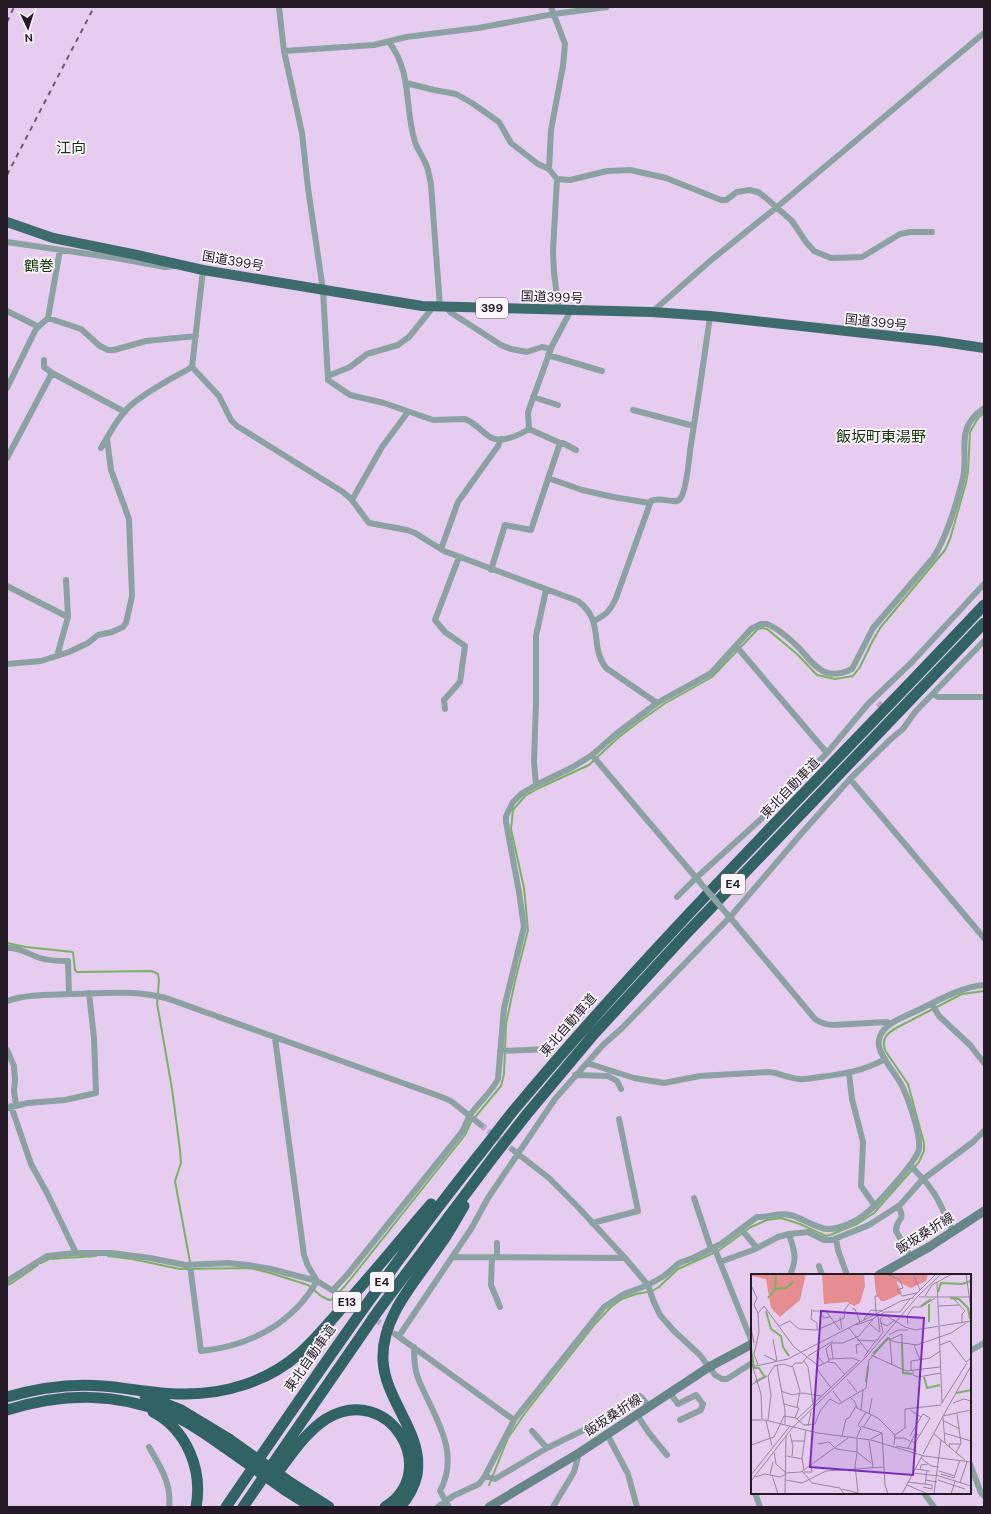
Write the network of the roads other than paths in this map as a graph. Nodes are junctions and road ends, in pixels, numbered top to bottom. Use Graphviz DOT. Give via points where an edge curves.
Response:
graph roads {
  1 [pos="279,7"];
  2 [pos="551,7"];
  3 [pos="607,7"];
  4 [pos="554,14"];
  5 [pos="984,33"];
  6 [pos="389,42"];
  7 [pos="284,51"];
  8 [pos="406,83"];
  9 [pos="549,169"];
  10 [pos="557,179"];
  11 [pos="777,207"];
  12 [pos="7,222"];
  13 [pos="932,232"];
  14 [pos="7,242"];
  15 [pos="60,250"];
  16 [pos="180,264"];
  17 [pos="203,270"];
  18 [pos="323,290"];
  19 [pos="440,307"];
  20 [pos="559,310"];
  21 [pos="571,310"];
  22 [pos="7,311"];
  23 [pos="652,312"];
  24 [pos="710,316"];
  25 [pos="48,318"];
  26 [pos="38,326"];
  27 [pos="196,336"];
  28 [pos="984,348"];
  29 [pos="551,349"];
  30 [pos="548,355"];
  31 [pos="44,360"];
  32 [pos="192,366"];
  33 [pos="602,371"];
  34 [pos="52,373"];
  35 [pos="328,376"];
  36 [pos="7,388"];
  37 [pos="533,397"];
  38 [pos="558,405"];
  39 [pos="984,408"];
  40 [pos="632,410"];
  41 [pos="125,412"];
  42 [pos="408,412"];
  43 [pos="694,426"];
  44 [pos="529,429"];
  45 [pos="107,439"];
  46 [pos="501,439"];
  47 [pos="560,443"];
  48 [pos="101,448"];
  49 [pos="576,450"];
  50 [pos="8,455"];
  51 [pos="548,478"];
  52 [pos="352,500"];
  53 [pos="650,503"];
  54 [pos="441,549"];
  55 [pos="459,557"];
  56 [pos="491,570"];
  57 [pos="66,580"];
  58 [pos="984,584"];
  59 [pos="7,586"];
  60 [pos="546,590"];
  61 [pos="984,605"];
  62 [pos="68,617"];
  63 [pos="594,621"];
  64 [pos="984,623"];
  65 [pos="984,641"];
  66 [pos="738,648"];
  67 [pos="57,656"];
  68 [pos="7,664"];
  69 [pos="933,694"];
  70 [pos="984,697"];
  71 [pos="657,703"];
  72 [pos="445,708"];
  73 [pos="827,752"];
  74 [pos="595,758"];
  75 [pos="850,779"];
  76 [pos="536,785"];
  77 [pos="697,879"];
  78 [pos="678,897"];
  79 [pos="728,916"];
  80 [pos="984,938"];
  81 [pos="7,948"];
  82 [pos="984,985"];
  83 [pos="70,994"];
  84 [pos="89,994"];
  85 [pos="7,1001"];
  86 [pos="933,1008"];
  87 [pos="890,1024"];
  88 [pos="275,1038"];
  89 [pos="550,1049"];
  90 [pos="7,1050"];
  91 [pos="501,1051"];
  92 [pos="885,1059"];
  93 [pos="587,1063"];
  94 [pos="984,1063"];
  95 [pos="848,1073"];
  96 [pos="575,1075"];
  97 [pos="622,1089"];
  98 [pos="11,1106"];
  99 [pos="516,1107"];
  100 [pos="475,1119"];
  101 [pos="619,1119"];
  102 [pos="984,1131"];
  103 [pos="513,1150"];
  104 [pos="518,1154"];
  105 [pos="494,1156"];
  106 [pos="912,1168"];
  107 [pos="922,1180"];
  108 [pos="694,1198"];
  109 [pos="875,1206"];
  110 [pos="898,1206"];
  111 [pos="984,1211"];
  112 [pos="592,1223"];
  113 [pos="743,1231"];
  114 [pos="953,1231"];
  115 [pos="789,1234"];
  116 [pos="832,1236"];
  117 [pos="498,1242"];
  118 [pos="757,1248"];
  119 [pos="715,1250"];
  120 [pos="76,1253"];
  121 [pos="452,1257"];
  122 [pos="494,1257"];
  123 [pos="912,1257"];
  124 [pos="625,1258"];
  125 [pos="720,1262"];
  126 [pos="819,1266"];
  127 [pos="190,1267"];
  128 [pos="790,1274"];
  129 [pos="822,1274"];
  130 [pos="847,1274"];
  131 [pos="881,1274"];
  132 [pos="7,1281"];
  133 [pos="317,1281"];
  134 [pos="650,1290"];
  135 [pos="500,1307"];
  136 [pos="751,1341"];
  137 [pos="984,1343"];
  138 [pos="751,1344"];
  139 [pos="414,1347"];
  140 [pos="971,1350"];
  141 [pos="751,1364"];
  142 [pos="709,1367"];
  143 [pos="121,1388"];
  144 [pos="670,1393"];
  145 [pos="7,1397"];
  146 [pos="126,1402"];
  147 [pos="649,1406"];
  148 [pos="7,1410"];
  149 [pos="637,1414"];
  150 [pos="514,1420"];
  151 [pos="680,1420"];
  152 [pos="532,1430"];
  153 [pos="607,1434"];
  154 [pos="227,1443"];
  155 [pos="149,1447"];
  156 [pos="547,1448"];
  157 [pos="579,1453"];
  158 [pos="667,1455"];
  159 [pos="971,1467"];
  160 [pos="485,1476"];
  161 [pos="288,1486"];
  162 [pos="756,1494"];
  163 [pos="925,1494"];
  164 [pos="984,1496"];
  165 [pos="447,1504"];
  166 [pos="169,1507"];
  167 [pos="196,1507"];
  168 [pos="226,1507"];
  169 [pos="244,1507"];
  170 [pos="251,1507"];
  171 [pos="312,1507"];
  172 [pos="328,1507"];
  173 [pos="386,1507"];
  174 [pos="400,1507"];
  175 [pos="438,1507"];
  176 [pos="489,1507"];
  177 [pos="553,1507"];
  178 [pos="637,1507"];
  179 [pos="760,1507"];
  180 [pos="934,1507"];
  1 -- 7 [label="street"];
  2 -- 4 [label="street"];
  3 -- 4 [label="street"];
  4 -- 6 [label="street" via="478,28 406,37"];
  4 -- 9 [label="street" via="565,44 564,66 551,130"];
  5 -- 11 [label="street"];
  6 -- 7 [label="street"];
  6 -- 8 [label="street" via="402,63"];
  7 -- 18 [label="street" via="302,133"];
  8 -- 9 [label="street" via="461,97 499,122 511,143 538,164"];
  8 -- 19 [label="street" via="415,143 427,167 431,185"];
  9 -- 10 [label="street"];
  10 -- 11 [label="street" via="570,180 607,171 630,170 666,178 721,200 726,200 737,192 758,192"];
  10 -- 20 [label="street" via="553,251"];
  11 -- 13 [label="street" via="792,221 814,251 831,258 862,257 900,234"];
  11 -- 23 [label="street"];
  12 -- 16 [label="highway, 国道399号 / 399" via="52,238"];
  14 -- 15 [label="street"];
  15 -- 16 [label="street" via="165,268"];
  15 -- 25 [label="street"];
  16 -- 17 [label="highway, 国道399号 / 399"];
  17 -- 18 [label="highway, 国道399号 / 399"];
  17 -- 27 [label="street"];
  18 -- 19 [label="highway, 国道399号 / 399" via="395,303"];
  18 -- 35 [label="street"];
  19 -- 20 [label="highway, 国道399号 / 399"];
  19 -- 29 [label="street" via="511,349 528,352 542,347"];
  19 -- 35 [label="street" via="430,311 409,337 398,345 367,354 350,366"];
  20 -- 21 [label="highway, 国道399号 / 399"];
  21 -- 23 [label="highway, 国道399号 / 399"];
  21 -- 29 [label="street"];
  22 -- 26 [label="street"];
  23 -- 24 [label="highway, 国道399号 / 399"];
  24 -- 28 [label="highway, 国道399号 / 399"];
  24 -- 43 [label="street"];
  25 -- 26 [label="street"];
  25 -- 27 [label="street" via="81,329 108,350 146,341"];
  26 -- 36 [label="street"];
  27 -- 32 [label="street"];
  29 -- 30 [label="street"];
  30 -- 33 [label="street"];
  30 -- 37 [label="street"];
  31 -- 34 [label="street" via="44,367"];
  32 -- 41 [label="street" via="142,397"];
  32 -- 52 [label="street" via="219,396 231,420 237,426"];
  34 -- 41 [label="street"];
  34 -- 50 [label="street"];
  35 -- 42 [label="street" via="328,380 350,395"];
  37 -- 38 [label="street"];
  37 -- 44 [label="street" via="528,412"];
  39 -- 66 [label="street" via="967,425 962,478 941,546 873,628 852,669 840,673 824,673 790,640 767,624 756,626"];
  40 -- 43 [label="street"];
  41 -- 45 [label="street"];
  42 -- 46 [label="street" via="433,420 465,420 493,438"];
  42 -- 52 [label="street" via="382,447"];
  43 -- 53 [label="street" via="680,498 674,501 655,499"];
  44 -- 46 [label="street" via="516,436"];
  44 -- 47 [label="street"];
  45 -- 48 [label="street"];
  45 -- 67 [label="street" via="111,470 129,519 132,596 129,614 123,627 98,635 88,643"];
  46 -- 54 [label="street" via="458,502"];
  47 -- 49 [label="street"];
  47 -- 51 [label="street"];
  51 -- 53 [label="street" via="582,490"];
  51 -- 56 [label="street" via="531,530 505,525"];
  52 -- 54 [label="street" via="369,523 407,530"];
  53 -- 63 [label="street" via="611,609"];
  54 -- 55 [label="street"];
  55 -- 56 [label="street"];
  55 -- 72 [label="street" via="435,620 445,632 465,646 460,682 444,700"];
  56 -- 60 [label="street"];
  57 -- 62 [label="street"];
  58 -- 73 [label="street"];
  59 -- 62 [label="street"];
  60 -- 63 [label="street" via="578,601 587,609"];
  60 -- 76 [label="street" via="536,636"];
  61 -- 99 [label="highway, 東北自動車道 / E4" via="619,988"];
  62 -- 67 [label="street"];
  63 -- 71 [label="street" via="601,661 606,668"];
  64 -- 105 [label="highway, 東北自動車道 / E4" via="680,940 575,1057"];
  65 -- 69 [label="street"];
  66 -- 71 [label="street" via="710,673"];
  66 -- 73 [label="street"];
  67 -- 68 [label="street" via="41,661"];
  69 -- 70 [label="street" via="938,697"];
  69 -- 75 [label="street"];
  71 -- 74 [label="street" via="616,734"];
  73 -- 77 [label="street"];
  74 -- 76 [label="street"];
  74 -- 77 [label="street"];
  75 -- 79 [label="street"];
  75 -- 80 [label="street"];
  76 -- 91 [label="street" via="512,802 506,816 524,927 504,1008"];
  77 -- 78 [label="street"];
  77 -- 79 [label="street, bridge"];
  79 -- 87 [label="street" via="815,1019 827,1025 887,1022"];
  79 -- 93 [label="street"];
  81 -- 83 [label="street" via="15,948 53,961 68,961"];
  82 -- 86 [label="street" via="965,989"];
  83 -- 84 [label="street"];
  83 -- 85 [label="street" via="34,995"];
  84 -- 88 [label="street" via="151,994"];
  84 -- 98 [label="street" via="96,1093 65,1100 28,1102"];
  86 -- 87 [label="street"];
  86 -- 94 [label="street"];
  87 -- 92 [label="street" via="879,1039"];
  88 -- 100 [label="street" via="439,1096 451,1101"];
  88 -- 133 [label="street" via="301,1245 308,1266"];
  89 -- 91 [label="street"];
  90 -- 98 [label="street" via="14,1066 16,1080"];
  91 -- 100 [label="street" via="498,1079"];
  92 -- 95 [label="street"];
  92 -- 106 [label="street" via="903,1086 917,1130 919,1149"];
  93 -- 95 [label="street" via="634,1078 664,1082 744,1073 775,1072 800,1079"];
  93 -- 96 [label="street"];
  95 -- 109 [label="street" via="863,1142 861,1186"];
  96 -- 97 [label="street" via="608,1076 617,1081"];
  96 -- 104 [label="street" via="555,1099"];
  98 -- 120 [label="street" via="31,1164"];
  99 -- 143 [label="highway, E13" via="311,1343 285,1364 247,1384 211,1393 180,1394"];
  99 -- 168 [label="highway, 東北自動車道 / E4" via="404,1251 307,1387"];
  100 -- 133 [label="street" via="347,1275 338,1293"];
  101 -- 112 [label="street" via="638,1211"];
  102 -- 107 [label="street"];
  103 -- 104 [label="street"];
  104 -- 112 [label="street" via="549,1178"];
  104 -- 121 [label="street"];
  105 -- 169 [label="highway, 東北自動車道 / E4" via="378,1311"];
  105 -- 174 [label="highway" via="441,1244 401,1302 385,1336 383,1350 387,1384 416,1443 418,1456 416,1480 412,1491"];
  106 -- 107 [label="street"];
  106 -- 109 [label="street"];
  107 -- 110 [label="street"];
  107 -- 114 [label="street" via="939,1201"];
  108 -- 119 [label="street"];
  109 -- 116 [label="street"];
  110 -- 116 [label="street" via="869,1225"];
  110 -- 123 [label="street" via="902,1217 896,1231"];
  111 -- 114 [label="main road, 飯坂桑折線"];
  112 -- 124 [label="street"];
  113 -- 116 [label="street" via="757,1217 783,1214 800,1218 824,1229"];
  113 -- 118 [label="street"];
  113 -- 119 [label="street"];
  114 -- 123 [label="main road, 飯坂桑折線"];
  115 -- 116 [label="street" via="808,1232 824,1240"];
  115 -- 118 [label="street"];
  115 -- 128 [label="street" via="795,1264"];
  116 -- 130 [label="street"];
  117 -- 122 [label="street"];
  118 -- 125 [label="street"];
  119 -- 125 [label="street"];
  119 -- 134 [label="street" via="679,1263"];
  120 -- 127 [label="street" via="112,1253"];
  120 -- 132 [label="street" via="47,1256"];
  121 -- 122 [label="street"];
  121 -- 139 [label="street" via="397,1335"];
  122 -- 124 [label="street"];
  122 -- 135 [label="street" via="491,1285"];
  123 -- 131 [label="main road, 飯坂桑折線"];
  124 -- 134 [label="street"];
  125 -- 136 [label="street"];
  126 -- 129 [label="street"];
  127 -- 133 [label="street" via="228,1263 248,1264"];
  127 -- 133 [label="street" via="201,1351 239,1344 266,1333 302,1303"];
  134 -- 142 [label="street" via="660,1315"];
  134 -- 150 [label="street" via="624,1294 604,1307"];
  137 -- 140 [label="street"];
  138 -- 142 [label="main road, 飯坂桑折線"];
  139 -- 150 [label="street"];
  139 -- 165 [label="street" via="417,1376 445,1439 448,1465 440,1491"];
  141 -- 142 [label="street" via="727,1379 718,1377"];
  142 -- 144 [label="main road, 飯坂桑折線"];
  143 -- 145 [label="highway, E13" via="87,1385 55,1387"];
  143 -- 154 [label="highway" via="181,1410"];
  144 -- 147 [label="main road, 飯坂桑折線"];
  144 -- 151 [label="street" via="678,1404 696,1395 702,1404 701,1410"];
  146 -- 148 [label="highway" via="93,1397 65,1398 30,1403"];
  146 -- 154 [label="highway" via="170,1414"];
  146 -- 167 [label="highway" via="156,1414 181,1437 196,1471"];
  147 -- 149 [label="main road, 飯坂桑折線"];
  147 -- 156 [label="street" via="638,1396 592,1426"];
  149 -- 153 [label="main road, 飯坂桑折線"];
  149 -- 158 [label="street"];
  150 -- 160 [label="street"];
  152 -- 156 [label="street"];
  153 -- 157 [label="main road, 飯坂桑折線"];
  153 -- 178 [label="street" via="628,1474"];
  154 -- 161 [label="highway, bridge"];
  155 -- 166 [label="street" via="162,1467 168,1485"];
  156 -- 160 [label="street" via="495,1479"];
  157 -- 176 [label="main road, 飯坂桑折線"];
  157 -- 177 [label="street" via="574,1472"];
  159 -- 164 [label="street"];
  160 -- 165 [label="street" via="479,1484 453,1496"];
  161 -- 171 [label="highway"];
  161 -- 172 [label="highway"];
  162 -- 179 [label="street"];
  163 -- 180 [label="street"];
  165 -- 175 [label="street"];
  170 -- 173 [label="highway" via="295,1450 326,1419 349,1411 362,1411 383,1417 393,1424 406,1445 409,1462 407,1480 397,1497"];
}
